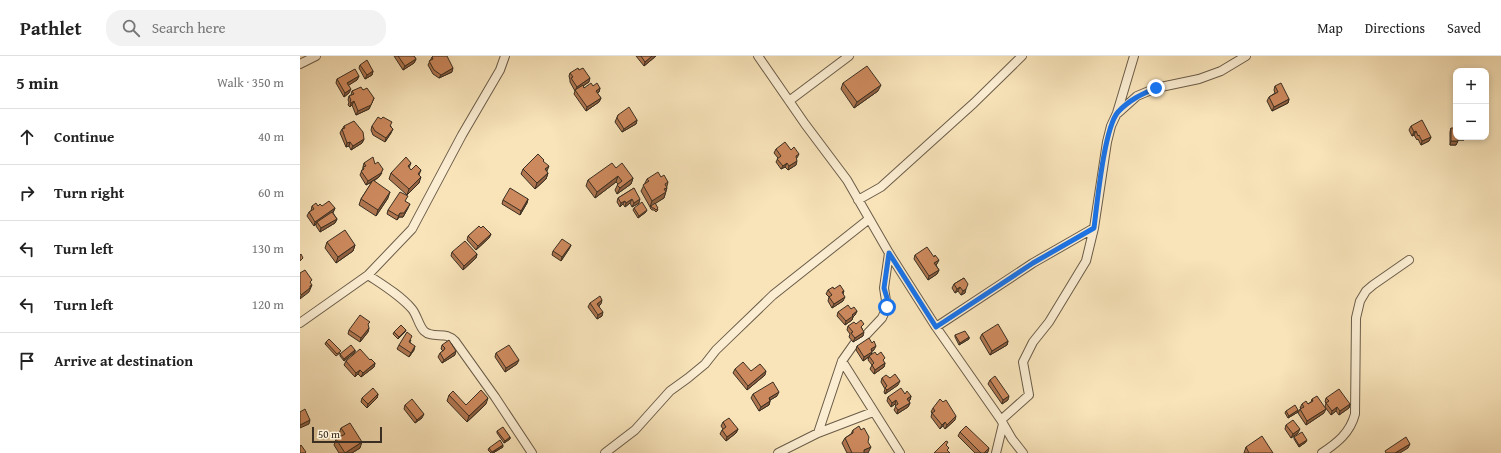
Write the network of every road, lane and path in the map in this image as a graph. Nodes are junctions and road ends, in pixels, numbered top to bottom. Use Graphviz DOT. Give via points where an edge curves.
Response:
graph roads {
  1 [pos="316,56"];
  2 [pos="505,56"];
  3 [pos="758,56"];
  4 [pos="849,56"];
  5 [pos="1022,56"];
  6 [pos="1134,56"];
  7 [pos="1246,56"];
  8 [pos="300,64"];
  9 [pos="789,101"];
  10 [pos="1117,113"];
  11 [pos="858,200"];
  12 [pos="869,219"];
  13 [pos="1094,228"];
  14 [pos="889,253"];
  15 [pos="1409,260"];
  16 [pos="368,275"];
  17 [pos="300,323"];
  18 [pos="936,327"];
  19 [pos="842,361"];
  20 [pos="873,412"];
  21 [pos="1002,422"];
  22 [pos="818,433"];
  23 [pos="532,453"];
  24 [pos="605,453"];
  25 [pos="778,453"];
  26 [pos="900,453"];
  27 [pos="996,453"];
  28 [pos="1023,453"];
  29 [pos="1322,453"];
  1 -- 8 [label="street"];
  2 -- 16 [label="street" via="500,70 412,230"];
  3 -- 9 [label="street"];
  4 -- 9 [label="street"];
  5 -- 11 [label="street" via="974,104 881,187"];
  6 -- 10 [label="street"];
  7 -- 10 [label="street" via="1214,74 1156,88 1137,96"];
  9 -- 11 [label="street" via="847,180"];
  10 -- 13 [label="street" via="1107,142"];
  11 -- 12 [label="street"];
  12 -- 14 [label="street"];
  12 -- 24 [label="street" via="773,295 705,364 670,391 635,430"];
  13 -- 18 [label="street" via="1033,263"];
  13 -- 21 [label="street" via="1086,262 1049,322 1033,342 1023,362 1029,395"];
  14 -- 18 [label="street"];
  14 -- 19 [label="street" via="884,288 887,307 882,318 854,344"];
  15 -- 29 [label="street" via="1373,285 1360,301 1356,318 1355,414 1347,432"];
  16 -- 17 [label="street"];
  16 -- 23 [label="street" via="411,308 425,332 448,336 455,341"];
  18 -- 21 [label="street"];
  19 -- 20 [label="street"];
  19 -- 22 [label="street"];
  20 -- 22 [label="street"];
  20 -- 26 [label="street"];
  21 -- 27 [label="street"];
  21 -- 28 [label="street"];
  22 -- 25 [label="street"];
}
